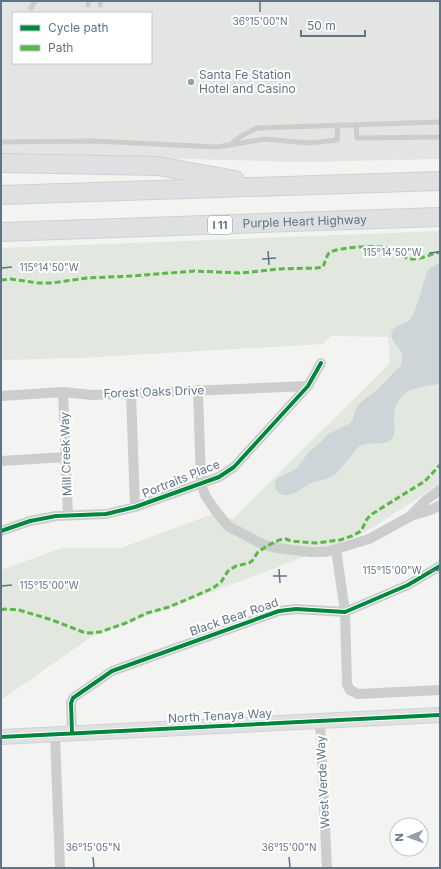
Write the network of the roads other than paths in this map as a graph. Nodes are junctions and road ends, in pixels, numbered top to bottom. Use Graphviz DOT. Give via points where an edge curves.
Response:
graph roads {
  1 [pos="36,1"];
  2 [pos="31,8"];
  3 [pos="440,122"];
  4 [pos="338,125"];
  5 [pos="356,125"];
  6 [pos="440,138"];
  7 [pos="1,142"];
  8 [pos="230,145"];
  9 [pos="1,163"];
  10 [pos="440,181"];
  11 [pos="269,186"];
  12 [pos="1,195"];
  13 [pos="440,217"];
  14 [pos="1,232"];
  15 [pos="321,363"];
  16 [pos="308,386"];
  17 [pos="198,390"];
  18 [pos="64,392"];
  19 [pos="131,393"];
  20 [pos="1,396"];
  21 [pos="66,456"];
  22 [pos="1,461"];
  23 [pos="201,483"];
  24 [pos="440,490"];
  25 [pos="440,505"];
  26 [pos="135,507"];
  27 [pos="68,515"];
  28 [pos="411,516"];
  29 [pos="1,531"];
  30 [pos="336,549"];
  31 [pos="440,566"];
  32 [pos="345,612"];
  33 [pos="440,690"];
  34 [pos="440,715"];
  35 [pos="320,721"];
  36 [pos="72,733"];
  37 [pos="55,734"];
  38 [pos="1,737"];
  39 [pos="60,868"];
  40 [pos="327,868"];
  1 -- 2 [label="lane"];
  3 -- 5 [label="lane"];
  4 -- 5 [label="lane"];
  4 -- 8 [label="lane" via="257,128"];
  4 -- 8 [label="lane" via="337,140 309,143 264,139"];
  5 -- 6 [label="lane" via="356,138"];
  7 -- 8 [label="lane" via="93,142 218,147"];
  9 -- 11 [label="highway" via="158,166"];
  10 -- 11 [label="highway"];
  11 -- 12 [label="highway"];
  13 -- 14 [label="highway, Purple Heart Highway / I 11"];
  15 -- 16 [label="street, Portraits Place"];
  16 -- 17 [label="street, Forest Oaks Drive"];
  16 -- 23 [label="street, Portraits Place" via="234,467 219,477"];
  17 -- 19 [label="street, Forest Oaks Drive"];
  17 -- 23 [label="street"];
  18 -- 19 [label="street, Forest Oaks Drive" via="92,395"];
  18 -- 20 [label="street, Forest Oaks Drive"];
  18 -- 21 [label="street, Mill Creek Way"];
  19 -- 26 [label="street"];
  21 -- 22 [label="street"];
  21 -- 27 [label="street, Mill Creek Way"];
  23 -- 26 [label="street, Portraits Place"];
  23 -- 30 [label="street" via="208,500 228,526 264,545 309,552"];
  24 -- 28 [label="street"];
  25 -- 28 [label="street"];
  26 -- 27 [label="street, Portraits Place" via="106,514"];
  27 -- 29 [label="street, Portraits Place" via="30,521"];
  28 -- 30 [label="street" via="369,539"];
  30 -- 32 [label="street"];
  31 -- 32 [label="street, Black Bear Road" via="408,585"];
  32 -- 33 [label="street" via="347,684 350,690 358,694"];
  32 -- 36 [label="street, Black Bear Road" via="279,610 112,671 73,698"];
  34 -- 35 [label="street, North Tenaya Way"];
  35 -- 36 [label="street, North Tenaya Way"];
  35 -- 40 [label="street, West Verde Way"];
  36 -- 37 [label="street, North Tenaya Way"];
  37 -- 38 [label="street, North Tenaya Way"];
  37 -- 39 [label="street"];
}
